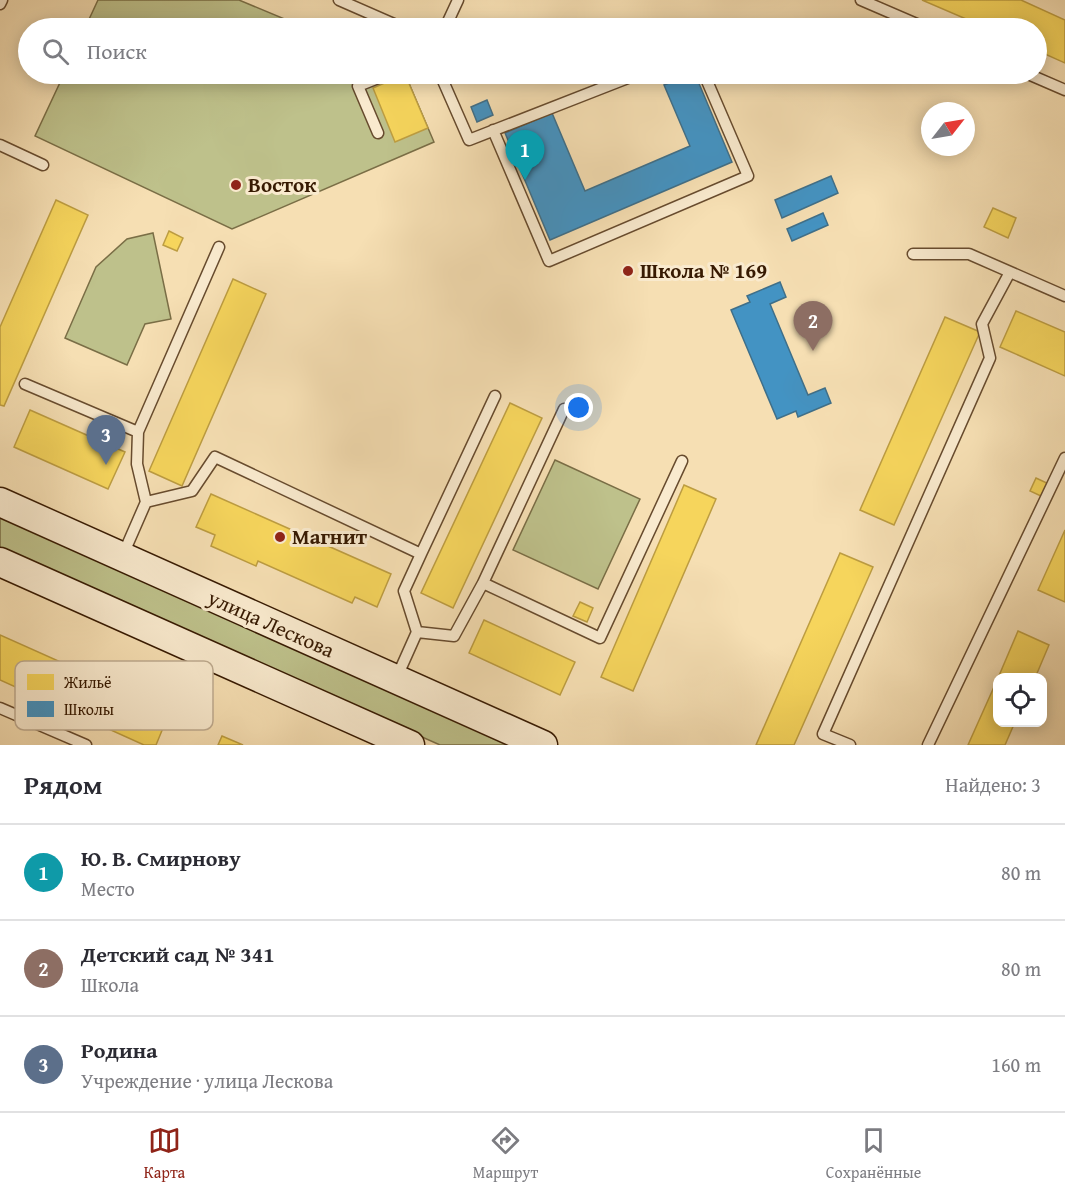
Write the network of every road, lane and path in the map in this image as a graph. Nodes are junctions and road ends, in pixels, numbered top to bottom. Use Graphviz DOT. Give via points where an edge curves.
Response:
graph roads {
  1 [pos="339,0"];
  2 [pos="458,0"];
  3 [pos="861,0"];
  4 [pos="380,18"];
  5 [pos="450,18"];
  6 [pos="903,18"];
  7 [pos="1047,82"];
  8 [pos="363,84"];
  9 [pos="444,84"];
  10 [pos="612,84"];
  11 [pos="708,84"];
  12 [pos="1065,90"];
  13 [pos="493,130"];
  14 [pos="378,133"];
  15 [pos="0,145"];
  16 [pos="43,165"];
  17 [pos="219,247"];
  18 [pos="913,254"];
  19 [pos="1010,272"];
  20 [pos="1065,296"];
  21 [pos="25,384"];
  22 [pos="495,396"];
  23 [pos="564,409"];
  24 [pos="138,432"];
  25 [pos="1065,458"];
  26 [pos="682,461"];
  27 [pos="0,502"];
  28 [pos="146,502"];
  29 [pos="421,554"];
  30 [pos="122,557"];
  31 [pos="0,562"];
  32 [pos="483,583"];
  33 [pos="417,632"];
  34 [pos="396,679"];
  35 [pos="0,708"];
  36 [pos="15,714"];
  37 [pos="51,730"];
  38 [pos="86,745"];
  39 [pos="410,745"];
  40 [pos="543,745"];
  41 [pos="850,745"];
  42 [pos="928,745"];
  1 -- 4 [label="lane"];
  2 -- 5 [label="lane"];
  3 -- 6 [label="lane"];
  7 -- 12 [label="lane"];
  8 -- 14 [label="lane" via="358,86"];
  9 -- 13 [label="lane" via="469,140"];
  10 -- 13 [label="lane"];
  11 -- 13 [label="lane" via="748,176 549,261"];
  15 -- 16 [label="lane"];
  17 -- 24 [label="lane"];
  18 -- 19 [label="lane" via="969,254"];
  19 -- 20 [label="lane"];
  19 -- 41 [label="lane" via="982,324 990,358 823,734"];
  21 -- 24 [label="lane"];
  22 -- 29 [label="lane"];
  23 -- 32 [label="lane"];
  24 -- 28 [label="lane" via="137,464"];
  25 -- 42 [label="lane"];
  26 -- 32 [label="lane" via="600,638"];
  27 -- 30 [label="main road, улица Лескова"];
  28 -- 29 [label="lane" via="192,491 215,457"];
  28 -- 30 [label="lane"];
  29 -- 33 [label="lane" via="404,591"];
  30 -- 34 [label="main road, улица Лескова"];
  31 -- 39 [label="main road"];
  32 -- 33 [label="lane" via="454,636"];
  33 -- 34 [label="lane"];
  34 -- 40 [label="main road, улица Лескова"];
  35 -- 36 [label="lane"];
  37 -- 38 [label="lane"];
}
